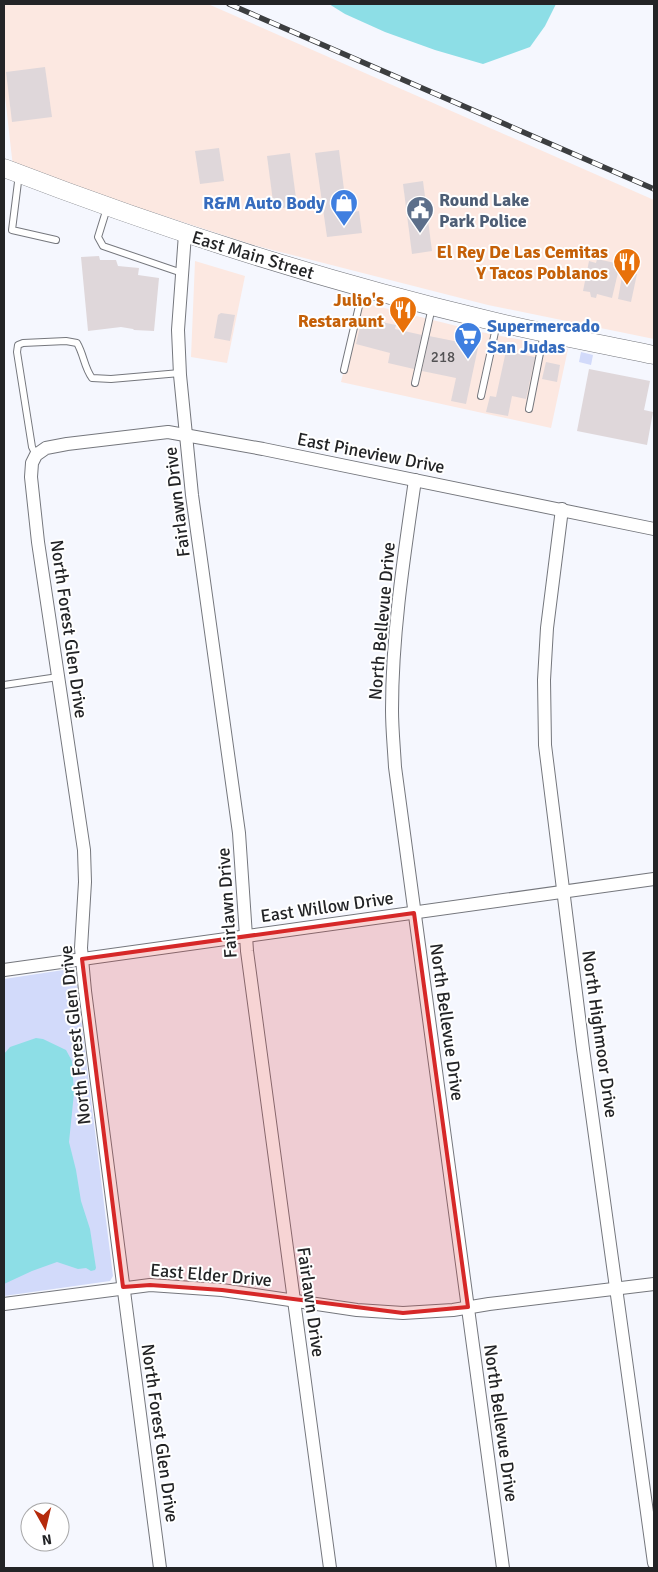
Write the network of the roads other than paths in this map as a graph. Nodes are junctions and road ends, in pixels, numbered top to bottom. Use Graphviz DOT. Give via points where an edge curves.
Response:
graph roads {
  1 [pos="11,171"];
  2 [pos="107,207"];
  3 [pos="185,234"];
  4 [pos="56,240"];
  5 [pos="182,273"];
  6 [pos="363,288"];
  7 [pos="432,306"];
  8 [pos="497,322"];
  9 [pos="544,332"];
  10 [pos="654,355"];
  11 [pos="344,370"];
  12 [pos="180,373"];
  13 [pos="415,383"];
  14 [pos="481,396"];
  15 [pos="529,409"];
  16 [pos="187,436"];
  17 [pos="36,455"];
  18 [pos="415,480"];
  19 [pos="562,509"];
  20 [pos="654,529"];
  21 [pos="58,677"];
  22 [pos="4,685"];
  23 [pos="654,879"];
  24 [pos="564,892"];
  25 [pos="414,913"];
  26 [pos="246,936"];
  27 [pos="82,960"];
  28 [pos="4,970"];
  29 [pos="654,1284"];
  30 [pos="123,1288"];
  31 [pos="616,1288"];
  32 [pos="293,1301"];
  33 [pos="4,1304"];
  34 [pos="468,1308"];
  35 [pos="654,1563"];
  36 [pos="160,1568"];
  37 [pos="330,1568"];
  38 [pos="504,1568"];
  1 -- 2 [label="main road, East Main Street"];
  1 -- 4 [label="lane" via="12,230"];
  2 -- 3 [label="main road, East Main Street"];
  2 -- 5 [label="lane" via="98,237 103,246"];
  3 -- 5 [label="street, Fairlawn Drive"];
  3 -- 6 [label="main road, East Main Street"];
  5 -- 12 [label="street, Fairlawn Drive" via="178,330"];
  6 -- 7 [label="main road, East Main Street"];
  6 -- 11 [label="lane"];
  7 -- 8 [label="main road, East Main Street"];
  7 -- 13 [label="lane"];
  8 -- 9 [label="main road, East Main Street"];
  8 -- 14 [label="lane"];
  9 -- 10 [label="main road, East Main Street"];
  9 -- 15 [label="lane"];
  12 -- 16 [label="street, Fairlawn Drive"];
  12 -- 17 [label="lane" via="92,378 85,369 77,343 23,343 17,352"];
  16 -- 17 [label="street, East Pineview Drive" via="168,432 78,442 46,448"];
  16 -- 18 [label="street, East Pineview Drive"];
  16 -- 26 [label="street, Fairlawn Drive" via="192,495 239,834"];
  17 -- 21 [label="street, North Forest Glen Drive" via="31,477"];
  18 -- 19 [label="street, East Pineview Drive"];
  18 -- 25 [label="street, North Bellevue Drive" via="398,603 392,711 395,767"];
  19 -- 20 [label="street, East Pineview Drive"];
  19 -- 24 [label="street, North Highmoor Drive" via="544,680 545,745"];
  21 -- 22 [label="lane"];
  21 -- 27 [label="street, North Forest Glen Drive" via="84,850"];
  23 -- 24 [label="street, East Willow Drive"];
  24 -- 25 [label="street, East Willow Drive"];
  24 -- 31 [label="street, North Highmoor Drive"];
  25 -- 26 [label="street, East Willow Drive"];
  25 -- 34 [label="street, North Bellevue Drive"];
  26 -- 27 [label="street, East Willow Drive"];
  26 -- 32 [label="street, Fairlawn Drive"];
  27 -- 28 [label="street, East Willow Drive"];
  27 -- 30 [label="street, North Forest Glen Drive"];
  29 -- 31 [label="street, East Elder Drive"];
  30 -- 32 [label="street, East Elder Drive" via="150,1285 222,1290"];
  30 -- 33 [label="street, East Elder Drive"];
  30 -- 36 [label="street, North Forest Glen Drive"];
  31 -- 34 [label="street, East Elder Drive"];
  31 -- 35 [label="street, North Highmoor Drive"];
  32 -- 34 [label="street, East Elder Drive" via="404,1313"];
  32 -- 37 [label="street, Fairlawn Drive"];
  34 -- 38 [label="street, North Bellevue Drive"];
}
